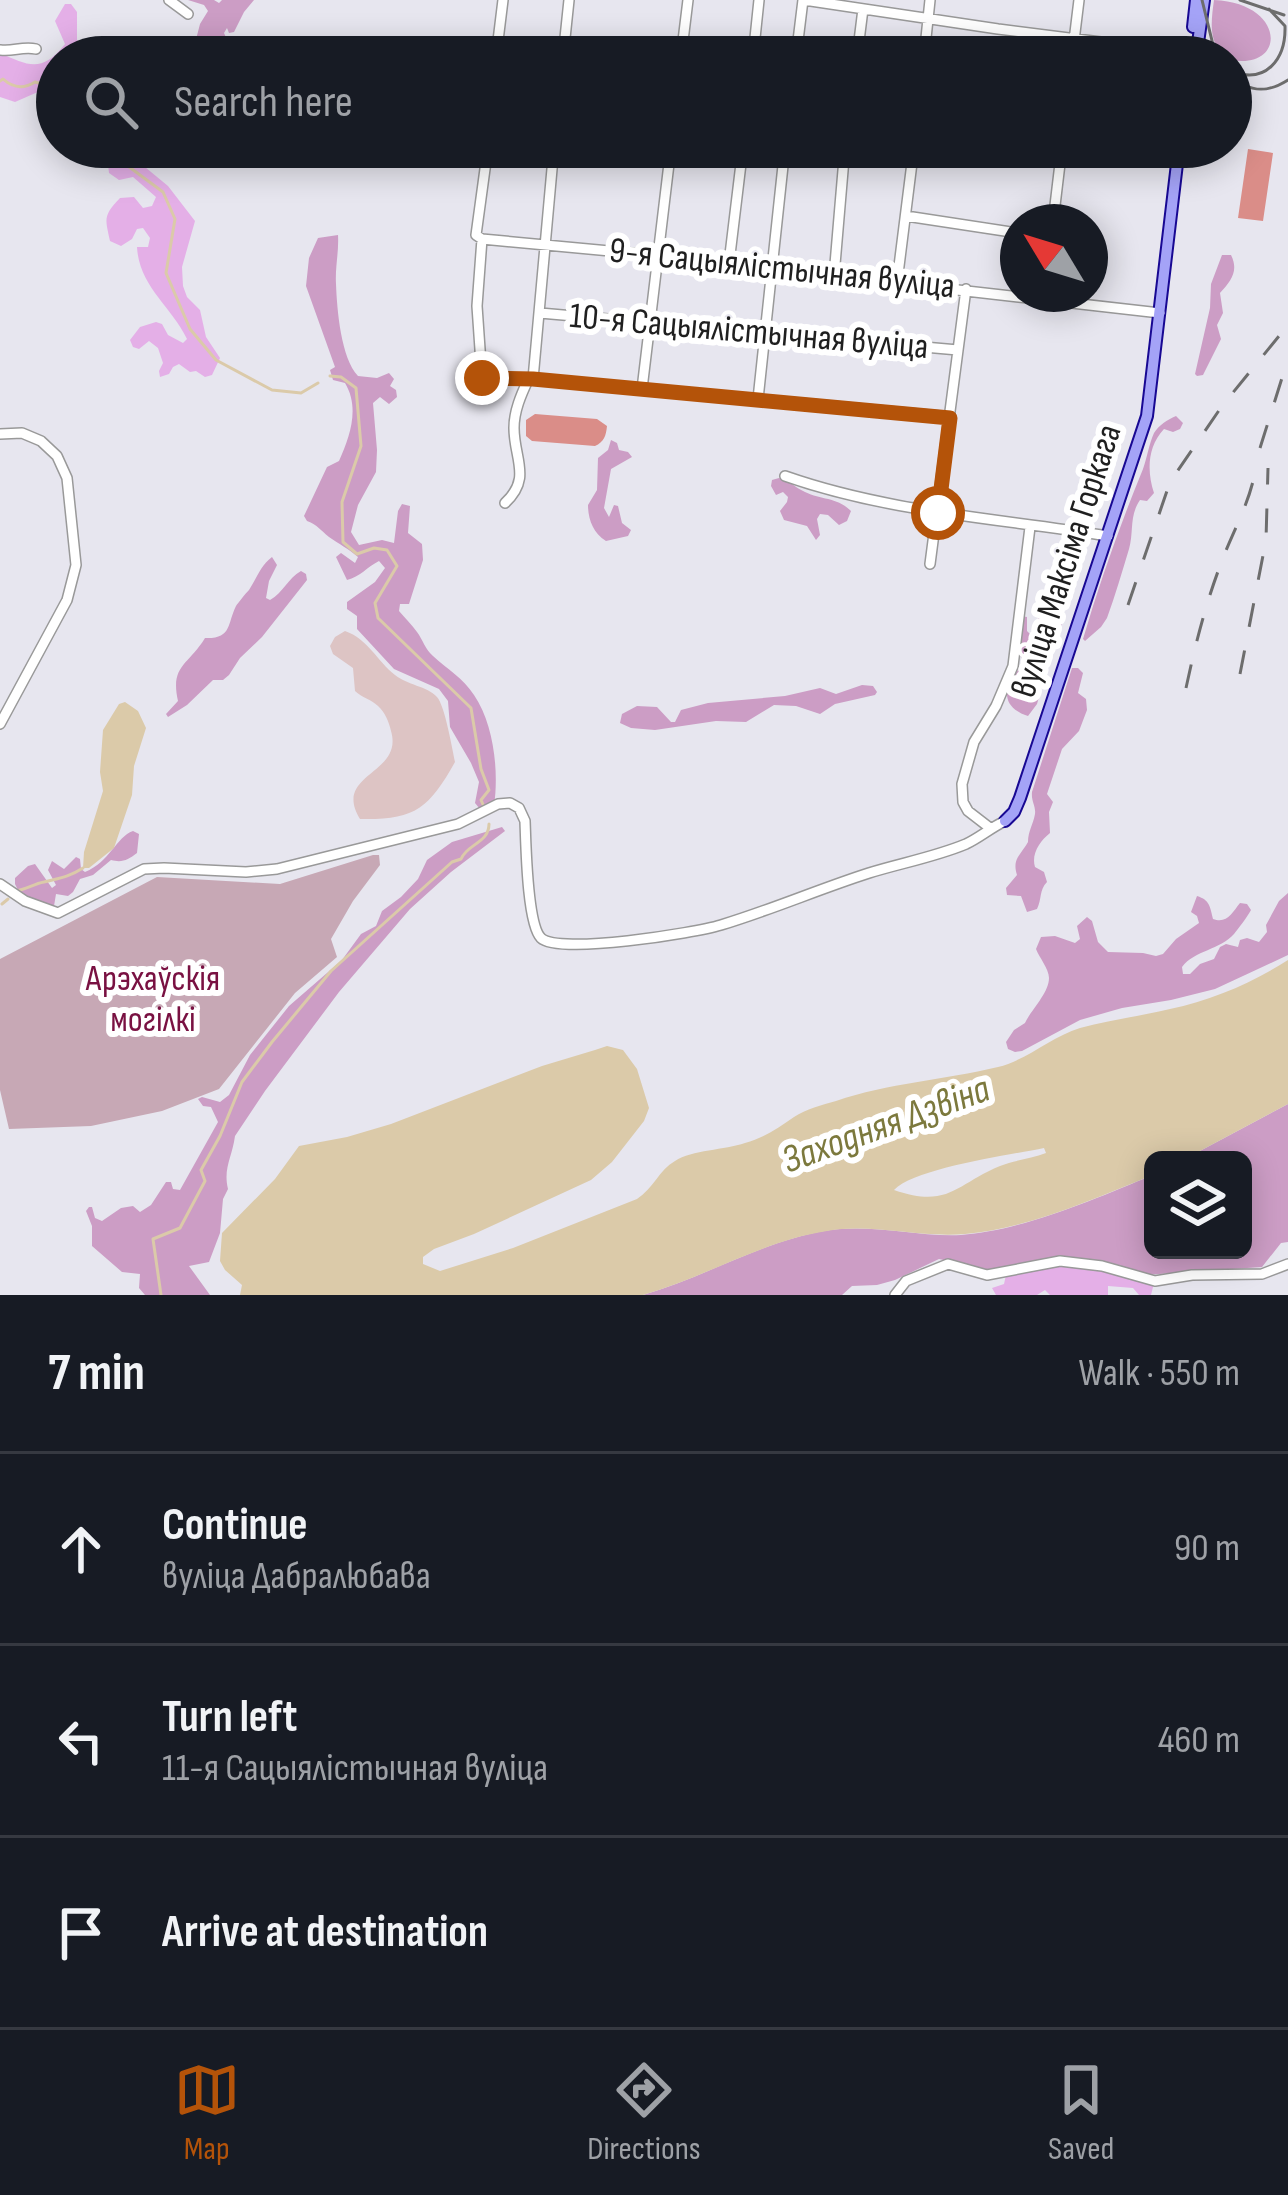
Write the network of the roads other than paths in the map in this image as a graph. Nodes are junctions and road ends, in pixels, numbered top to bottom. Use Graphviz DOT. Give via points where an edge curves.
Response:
graph roads {
  1 [pos="169,0"];
  2 [pos="502,0"];
  3 [pos="569,0"];
  4 [pos="688,0"];
  5 [pos="759,0"];
  6 [pos="804,0"];
  7 [pos="930,0"];
  8 [pos="1079,0"];
  9 [pos="1200,0"];
  10 [pos="863,9"];
  11 [pos="188,14"];
  12 [pos="928,19"];
  13 [pos="498,36"];
  14 [pos="565,36"];
  15 [pos="684,36"];
  16 [pos="755,36"];
  17 [pos="799,36"];
  18 [pos="859,36"];
  19 [pos="926,36"];
  20 [pos="1060,36"];
  21 [pos="1075,36"];
  22 [pos="1195,36"];
  23 [pos="36,49"];
  24 [pos="0,50"];
  25 [pos="486,168"];
  26 [pos="552,168"];
  27 [pos="669,168"];
  28 [pos="740,168"];
  29 [pos="782,168"];
  30 [pos="843,168"];
  31 [pos="912,168"];
  32 [pos="1060,168"];
  33 [pos="1180,168"];
  34 [pos="1055,204"];
  35 [pos="906,216"];
  36 [pos="1000,230"];
  37 [pos="479,237"];
  38 [pos="543,244"];
  39 [pos="659,256"];
  40 [pos="729,262"];
  41 [pos="770,266"];
  42 [pos="834,276"];
  43 [pos="897,282"];
  44 [pos="966,289"];
  45 [pos="1000,292"];
  46 [pos="1108,305"];
  47 [pos="1160,313"];
  48 [pos="540,314"];
  49 [pos="650,324"];
  50 [pos="766,334"];
  51 [pos="958,350"];
  52 [pos="531,380"];
  53 [pos="642,389"];
  54 [pos="758,399"];
  55 [pos="950,418"];
  56 [pos="0,434"];
  57 [pos="785,476"];
  58 [pos="505,503"];
  59 [pos="938,513"];
  60 [pos="1030,527"];
  61 [pos="1108,536"];
  62 [pos="929,564"];
  63 [pos="0,724"];
  64 [pos="1005,821"];
  65 [pos="990,828"];
  66 [pos="0,884"];
  67 [pos="1288,1264"];
  68 [pos="895,1295"];
  1 -- 11 [label="street"];
  2 -- 13 [label="street"];
  3 -- 14 [label="street"];
  4 -- 15 [label="street"];
  5 -- 16 [label="street"];
  6 -- 10 [label="street"];
  6 -- 17 [label="street"];
  7 -- 12 [label="street"];
  8 -- 21 [label="street"];
  9 -- 22 [label="main road"];
  10 -- 12 [label="street"];
  10 -- 18 [label="street"];
  12 -- 19 [label="street"];
  12 -- 20 [label="street"];
  23 -- 24 [label="street"];
  25 -- 37 [label="street"];
  26 -- 38 [label="street"];
  27 -- 39 [label="street"];
  28 -- 40 [label="street"];
  29 -- 41 [label="street"];
  30 -- 42 [label="street"];
  31 -- 35 [label="street"];
  32 -- 34 [label="street"];
  33 -- 47 [label="main road, вуліца Максіма Горкага"];
  35 -- 36 [label="street"];
  35 -- 43 [label="street"];
  37 -- 38 [label="street, 9-я Сацыялістычная вуліца"];
  37 -- 52 [label="street" via="482,378"];
  38 -- 39 [label="street, 9-я Сацыялістычная вуліца"];
  38 -- 48 [label="street"];
  39 -- 40 [label="street, 9-я Сацыялістычная вуліца"];
  39 -- 49 [label="street"];
  40 -- 41 [label="street, 9-я Сацыялістычная вуліца"];
  41 -- 42 [label="street, 9-я Сацыялістычная вуліца"];
  41 -- 50 [label="street"];
  42 -- 43 [label="street, 9-я Сацыялістычная вуліца"];
  43 -- 44 [label="street, 9-я Сацыялістычная вуліца"];
  44 -- 45 [label="street, 9-я Сацыялістычная вуліца"];
  44 -- 51 [label="street"];
  46 -- 47 [label="street, 9-я Сацыялістычная вуліца"];
  47 -- 61 [label="main road, вуліца Максіма Горкага" via="1147,416"];
  48 -- 49 [label="street, 10-я Сацыялістычная вуліца"];
  48 -- 52 [label="street"];
  49 -- 50 [label="street, 10-я Сацыялістычная вуліца"];
  49 -- 53 [label="street"];
  50 -- 51 [label="street, 10-я Сацыялістычная вуліца"];
  50 -- 54 [label="street"];
  51 -- 55 [label="street"];
  52 -- 53 [label="street"];
  52 -- 58 [label="street" via="514,427 518,488"];
  53 -- 54 [label="street"];
  54 -- 55 [label="street"];
  55 -- 59 [label="street"];
  56 -- 63 [label="street" via="22,433 57,457 67,478 76,565 67,600"];
  57 -- 59 [label="street"];
  59 -- 60 [label="street"];
  59 -- 62 [label="street"];
  60 -- 61 [label="street"];
  60 -- 65 [label="street" via="1013,666 962,784 968,811"];
  61 -- 64 [label="main road, вуліца Максіма Горкага" via="1020,798"];
  64 -- 65 [label="street"];
  65 -- 66 [label="street" via="969,843 716,927 587,944 545,943 537,934 524,821 510,803 458,824 277,868 144,869 58,913"];
  67 -- 68 [label="street" via="1262,1274 1155,1281 1060,1261 987,1275 948,1264 906,1281"];
}
